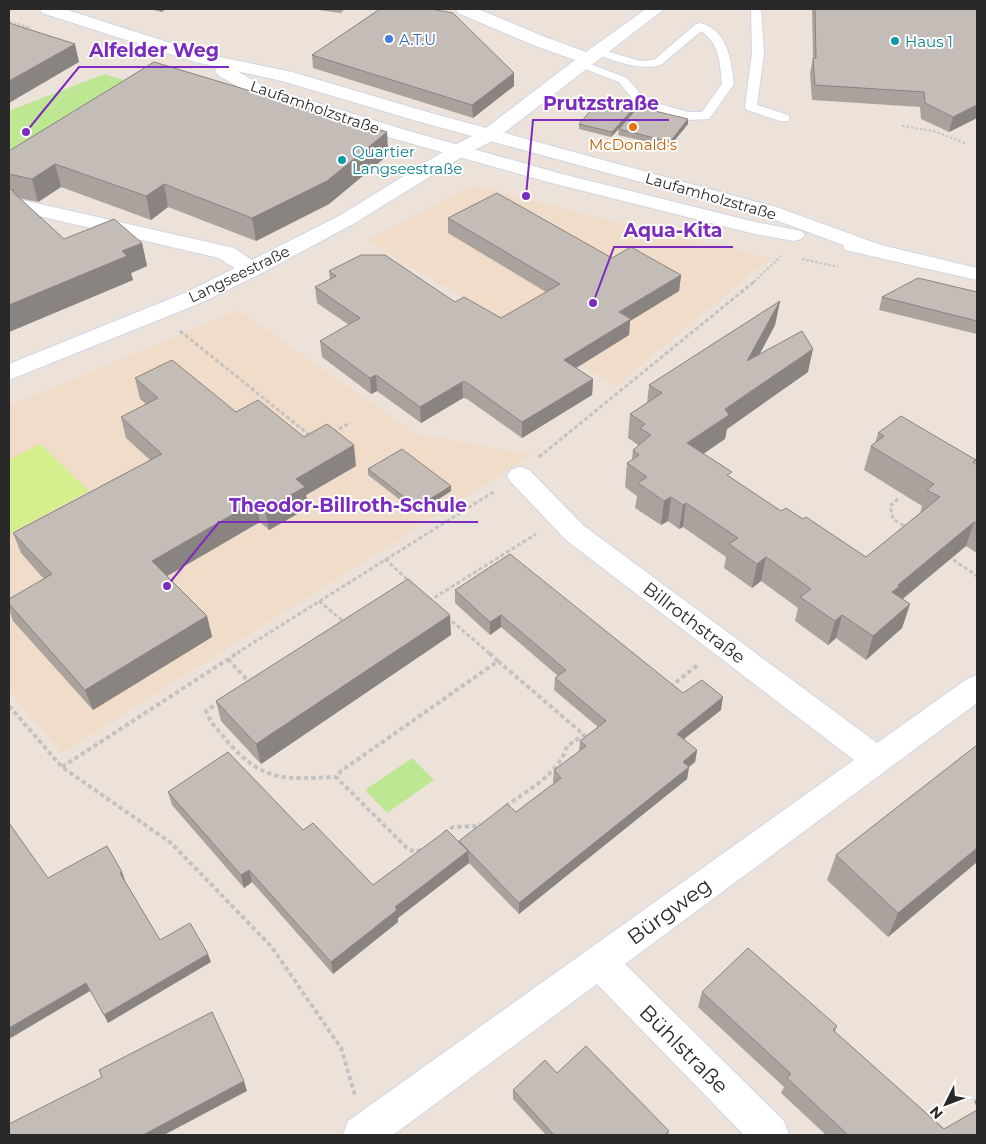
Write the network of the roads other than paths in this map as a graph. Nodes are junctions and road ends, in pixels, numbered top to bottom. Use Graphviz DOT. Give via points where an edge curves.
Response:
graph roads {
  1 [pos="48,9"];
  2 [pos="464,9"];
  3 [pos="656,9"];
  4 [pos="756,9"];
  5 [pos="201,58"];
  6 [pos="590,58"];
  7 [pos="784,118"];
  8 [pos="489,135"];
  9 [pos="458,152"];
  10 [pos="9,203"];
  11 [pos="872,248"];
  12 [pos="252,269"];
  13 [pos="977,274"];
  14 [pos="9,373"];
  15 [pos="520,476"];
  16 [pos="977,687"];
  17 [pos="877,760"];
  18 [pos="599,962"];
  19 [pos="368,1130"];
  20 [pos="770,1135"];
  1 -- 5 [label="street, Laufamholzstraße"];
  2 -- 6 [label="street" via="531,38"];
  3 -- 6 [label="street, Langseestraße"];
  4 -- 7 [label="lane" via="758,53 751,107"];
  5 -- 8 [label="street, Laufamholzstraße" via="286,76"];
  5 -- 9 [label="street, Laufamholzstraße" via="257,90"];
  6 -- 6 [label="lane" via="657,63 700,26 723,46 728,84 705,116 688,116 642,103 623,80"];
  6 -- 8 [label="street, Langseestraße"];
  8 -- 9 [label="street, Langseestraße"];
  8 -- 11 [label="street, Laufamholzstraße" via="762,210"];
  9 -- 11 [label="street, Laufamholzstraße" via="755,228"];
  9 -- 12 [label="street, Langseestraße" via="359,212"];
  10 -- 12 [label="street" via="226,253"];
  11 -- 13 [label="street, Laufamholzstraße"];
  12 -- 14 [label="street, Langseestraße" via="156,313"];
  15 -- 17 [label="street, Billrothstraße" via="575,533"];
  16 -- 17 [label="street, Bürgweg"];
  17 -- 18 [label="street, Bürgweg"];
  18 -- 19 [label="street, Bürgweg"];
  18 -- 20 [label="street, Bühlstraße"];
}
